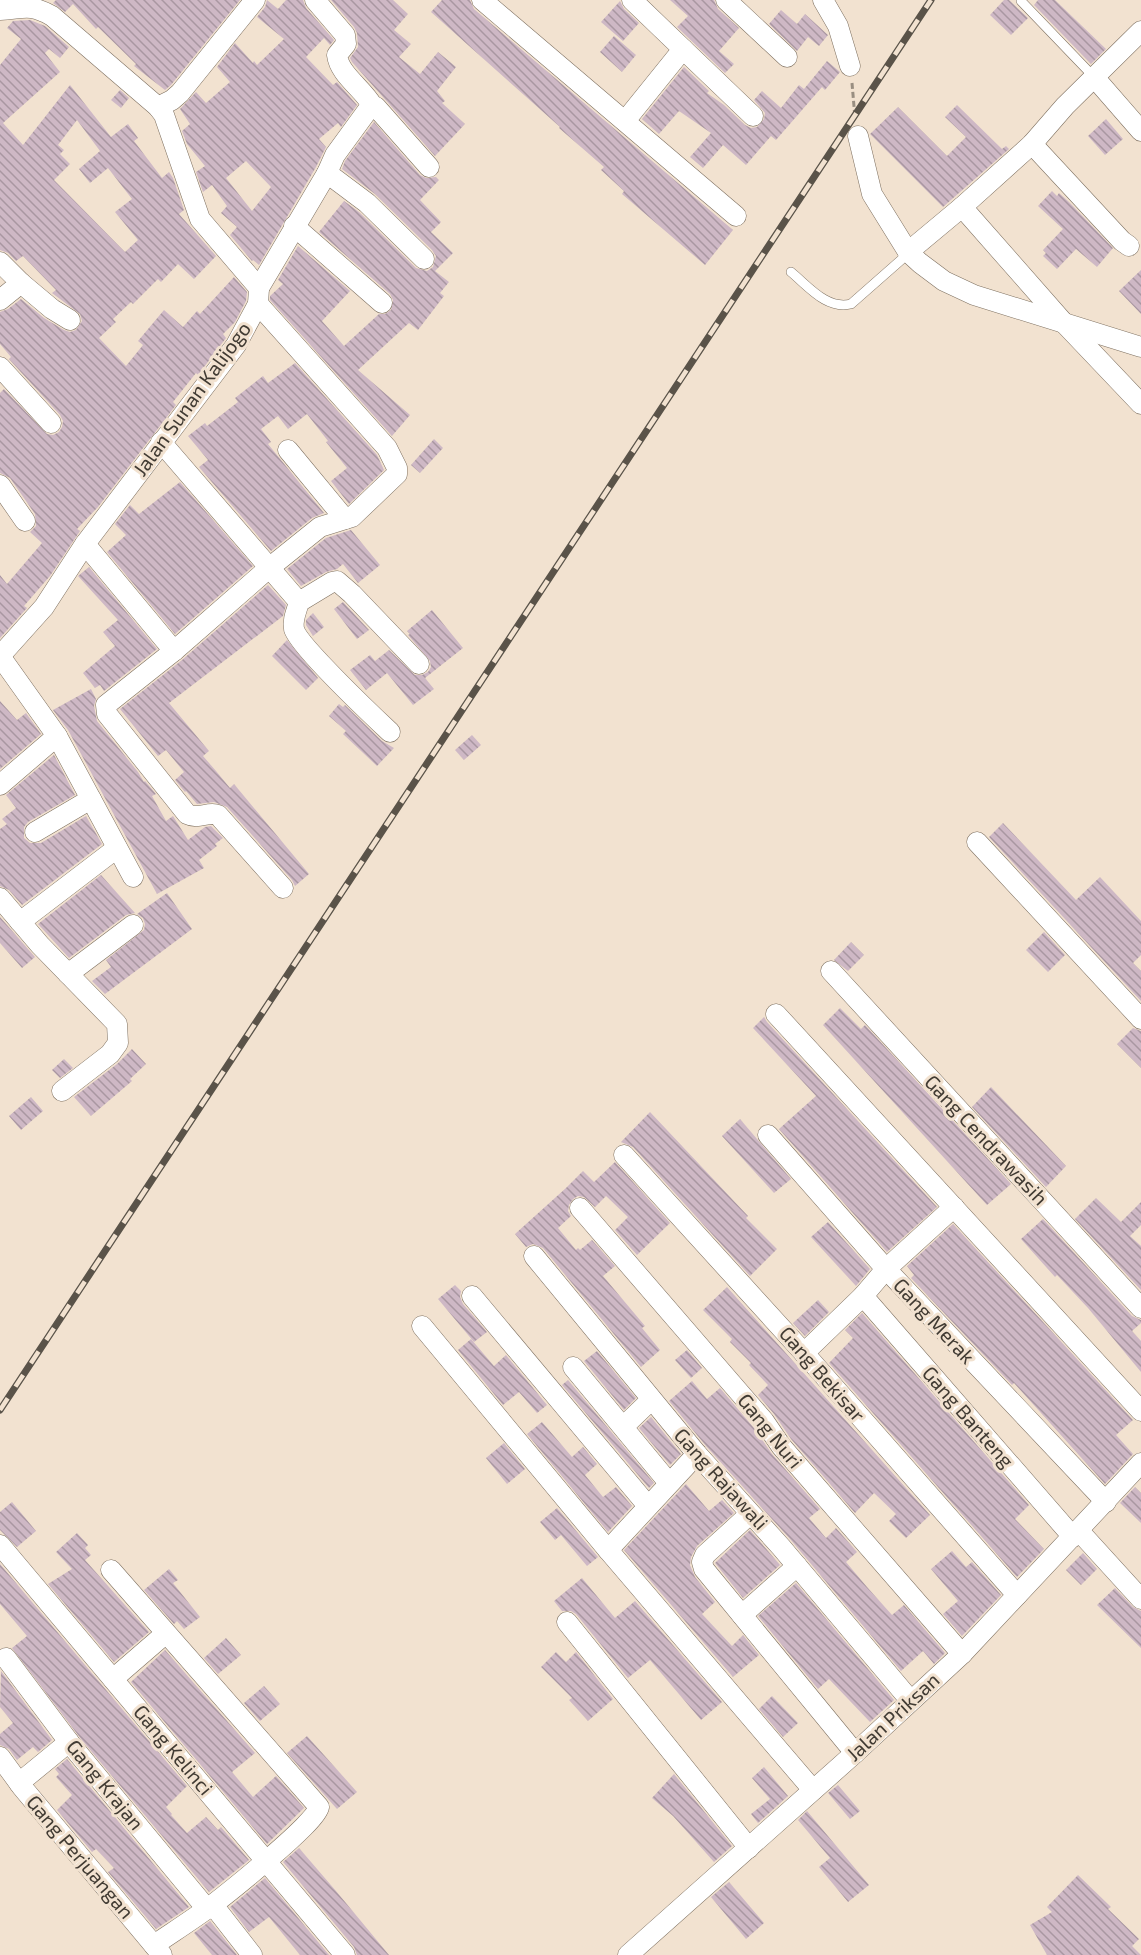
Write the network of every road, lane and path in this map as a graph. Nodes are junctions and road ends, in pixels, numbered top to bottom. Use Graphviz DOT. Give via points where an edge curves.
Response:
graph roads {
  1 [pos="255,0"];
  2 [pos="315,0"];
  3 [pos="482,0"];
  4 [pos="632,0"];
  5 [pos="726,0"];
  6 [pos="823,0"];
  7 [pos="1021,1"];
  8 [pos="0,10"];
  9 [pos="1141,31"];
  10 [pos="682,49"];
  11 [pos="787,57"];
  12 [pos="850,66"];
  13 [pos="1094,77"];
  14 [pos="372,105"];
  15 [pos="158,107"];
  16 [pos="753,116"];
  17 [pos="624,121"];
  18 [pos="1141,130"];
  19 [pos="858,136"];
  20 [pos="1032,144"];
  21 [pos="429,167"];
  22 [pos="327,173"];
  23 [pos="962,207"];
  24 [pos="736,216"];
  25 [pos="294,226"];
  26 [pos="1129,246"];
  27 [pos="908,252"];
  28 [pos="424,259"];
  29 [pos="0,262"];
  30 [pos="791,272"];
  31 [pos="21,283"];
  32 [pos="259,296"];
  33 [pos="0,300"];
  34 [pos="382,303"];
  35 [pos="70,320"];
  36 [pos="1064,323"];
  37 [pos="1141,347"];
  38 [pos="0,367"];
  39 [pos="1141,404"];
  40 [pos="51,423"];
  41 [pos="161,442"];
  42 [pos="288,450"];
  43 [pos="0,484"];
  44 [pos="345,519"];
  45 [pos="25,521"];
  46 [pos="85,544"];
  47 [pos="269,568"];
  48 [pos="299,602"];
  49 [pos="174,651"];
  50 [pos="0,656"];
  51 [pos="419,664"];
  52 [pos="390,732"];
  53 [pos="57,736"];
  54 [pos="0,785"];
  55 [pos="91,799"];
  56 [pos="35,832"];
  57 [pos="977,842"];
  58 [pos="117,848"];
  59 [pos="133,877"];
  60 [pos="283,888"];
  61 [pos="0,898"];
  62 [pos="20,922"];
  63 [pos="133,925"];
  64 [pos="831,971"];
  65 [pos="68,974"];
  66 [pos="776,1014"];
  67 [pos="1141,1019"];
  68 [pos="62,1091"];
  69 [pos="768,1135"];
  70 [pos="624,1155"];
  71 [pos="580,1208"];
  72 [pos="954,1208"];
  73 [pos="534,1256"];
  74 [pos="886,1269"];
  75 [pos="472,1296"];
  76 [pos="862,1296"];
  77 [pos="1141,1308"];
  78 [pos="422,1326"];
  79 [pos="804,1353"];
  80 [pos="573,1367"];
  81 [pos="651,1400"];
  82 [pos="1141,1411"];
  83 [pos="624,1426"];
  84 [pos="697,1454"];
  85 [pos="1140,1466"];
  86 [pos="669,1483"];
  87 [pos="1106,1502"];
  88 [pos="648,1506"];
  89 [pos="750,1514"];
  90 [pos="1076,1534"];
  91 [pos="0,1545"];
  92 [pos="608,1550"];
  93 [pos="797,1566"];
  94 [pos="111,1570"];
  95 [pos="1017,1595"];
  96 [pos="1141,1599"];
  97 [pos="742,1615"];
  98 [pos="567,1622"];
  99 [pos="165,1634"];
  100 [pos="962,1653"];
  101 [pos="6,1658"];
  102 [pos="113,1678"];
  103 [pos="910,1700"];
  104 [pos="69,1742"];
  105 [pos="855,1753"];
  106 [pos="0,1757"];
  107 [pos="19,1783"];
  108 [pos="813,1790"];
  109 [pos="748,1848"];
  110 [pos="266,1860"];
  111 [pos="210,1907"];
  112 [pos="158,1950"];
  113 [pos="252,1955"];
  114 [pos="345,1955"];
  115 [pos="628,1955"];
  1 -- 15 [label="street" via="180,93"];
  2 -- 14 [label="street" via="345,35 346,44 337,58"];
  3 -- 17 [label="street"];
  4 -- 10 [label="street"];
  5 -- 11 [label="street"];
  6 -- 12 [label="street" via="838,26"];
  7 -- 13 [label="lane"];
  8 -- 15 [label="street" via="29,6 46,13"];
  9 -- 13 [label="street"];
  10 -- 16 [label="street"];
  10 -- 17 [label="street"];
  12 -- 19 [label="path"];
  13 -- 18 [label="street"];
  13 -- 20 [label="street"];
  14 -- 21 [label="street"];
  14 -- 22 [label="street, Jalan Sunan Kalijogo" via="335,155"];
  15 -- 32 [label="street" via="200,219"];
  17 -- 24 [label="street"];
  19 -- 27 [label="street" via="872,194"];
  20 -- 23 [label="street"];
  20 -- 26 [label="street"];
  22 -- 25 [label="street, Jalan Sunan Kalijogo"];
  22 -- 28 [label="street" via="367,203"];
  23 -- 27 [label="street"];
  23 -- 36 [label="street"];
  25 -- 32 [label="street, Jalan Sunan Kalijogo"];
  25 -- 34 [label="street"];
  27 -- 30 [label="lane" via="851,304 842,306 829,304"];
  27 -- 36 [label="street" via="944,281 974,295"];
  29 -- 31 [label="street"];
  31 -- 33 [label="street"];
  31 -- 35 [label="street"];
  32 -- 41 [label="street, Jalan Sunan Kalijogo" via="236,345"];
  32 -- 44 [label="street" via="387,448 397,468 392,480"];
  36 -- 37 [label="street"];
  36 -- 39 [label="street"];
  38 -- 40 [label="street"];
  41 -- 46 [label="street, Jalan Sunan Kalijogo"];
  41 -- 47 [label="street"];
  42 -- 44 [label="street"];
  43 -- 45 [label="street"];
  44 -- 47 [label="street" via="320,527"];
  46 -- 49 [label="street"];
  46 -- 50 [label="street, Jalan Sunan Kalijogo" via="44,607"];
  47 -- 48 [label="street"];
  47 -- 49 [label="street"];
  48 -- 51 [label="street" via="337,581"];
  48 -- 52 [label="street" via="293,623 295,632"];
  49 -- 60 [label="street" via="106,705 107,714 187,814 198,818 218,815"];
  50 -- 53 [label="street"];
  53 -- 54 [label="street"];
  53 -- 55 [label="street"];
  55 -- 56 [label="street"];
  55 -- 58 [label="street"];
  57 -- 67 [label="street"];
  58 -- 59 [label="street"];
  58 -- 62 [label="street"];
  61 -- 62 [label="street"];
  62 -- 65 [label="street"];
  63 -- 65 [label="street"];
  64 -- 77 [label="street, Gang Cendrawasih"];
  65 -- 68 [label="street" via="117,1024 119,1036 110,1054"];
  66 -- 72 [label="street"];
  69 -- 74 [label="street, Gang Merak"];
  70 -- 79 [label="street, Gang Bekisar"];
  71 -- 100 [label="street, Gang Nuri"];
  72 -- 74 [label="street"];
  72 -- 82 [label="street"];
  73 -- 81 [label="street, Gang Rajawali"];
  74 -- 76 [label="street"];
  74 -- 87 [label="street, Gang Merak"];
  75 -- 88 [label="street"];
  76 -- 79 [label="street"];
  76 -- 90 [label="street, Gang Banteng"];
  78 -- 92 [label="street"];
  79 -- 95 [label="street, Gang Bekisar"];
  80 -- 83 [label="street"];
  81 -- 83 [label="street"];
  81 -- 84 [label="street, Gang Rajawali"];
  83 -- 86 [label="street"];
  84 -- 86 [label="street"];
  84 -- 89 [label="street, Gang Rajawali"];
  85 -- 87 [label="street, Jalan Priksan"];
  86 -- 88 [label="street"];
  87 -- 90 [label="street, Jalan Priksan"];
  88 -- 92 [label="street"];
  89 -- 93 [label="street, Gang Rajawali"];
  89 -- 97 [label="street" via="702,1562"];
  90 -- 95 [label="street, Jalan Priksan"];
  90 -- 96 [label="street, Gang Banteng"];
  91 -- 102 [label="street, Gang Kelinci"];
  92 -- 108 [label="street"];
  93 -- 97 [label="street"];
  93 -- 103 [label="street, Gang Rajawali"];
  94 -- 99 [label="street"];
  95 -- 100 [label="street, Jalan Priksan"];
  97 -- 105 [label="street"];
  98 -- 109 [label="street"];
  99 -- 102 [label="street"];
  99 -- 110 [label="street" via="319,1807 318,1813"];
  100 -- 103 [label="street, Jalan Priksan"];
  101 -- 104 [label="street, Gang Krajan"];
  102 -- 110 [label="street, Gang Kelinci"];
  103 -- 105 [label="street, Jalan Priksan"];
  104 -- 107 [label="street"];
  104 -- 111 [label="street, Gang Krajan"];
  105 -- 108 [label="street, Jalan Priksan"];
  106 -- 107 [label="street, Gang Perjuangan"];
  107 -- 112 [label="street, Gang Perjuangan"];
  108 -- 109 [label="street, Jalan Priksan"];
  109 -- 115 [label="street, Jalan Priksan"];
  110 -- 111 [label="street"];
  110 -- 114 [label="street, Gang Kelinci"];
  111 -- 112 [label="street"];
  111 -- 113 [label="street, Gang Krajan"];
}
